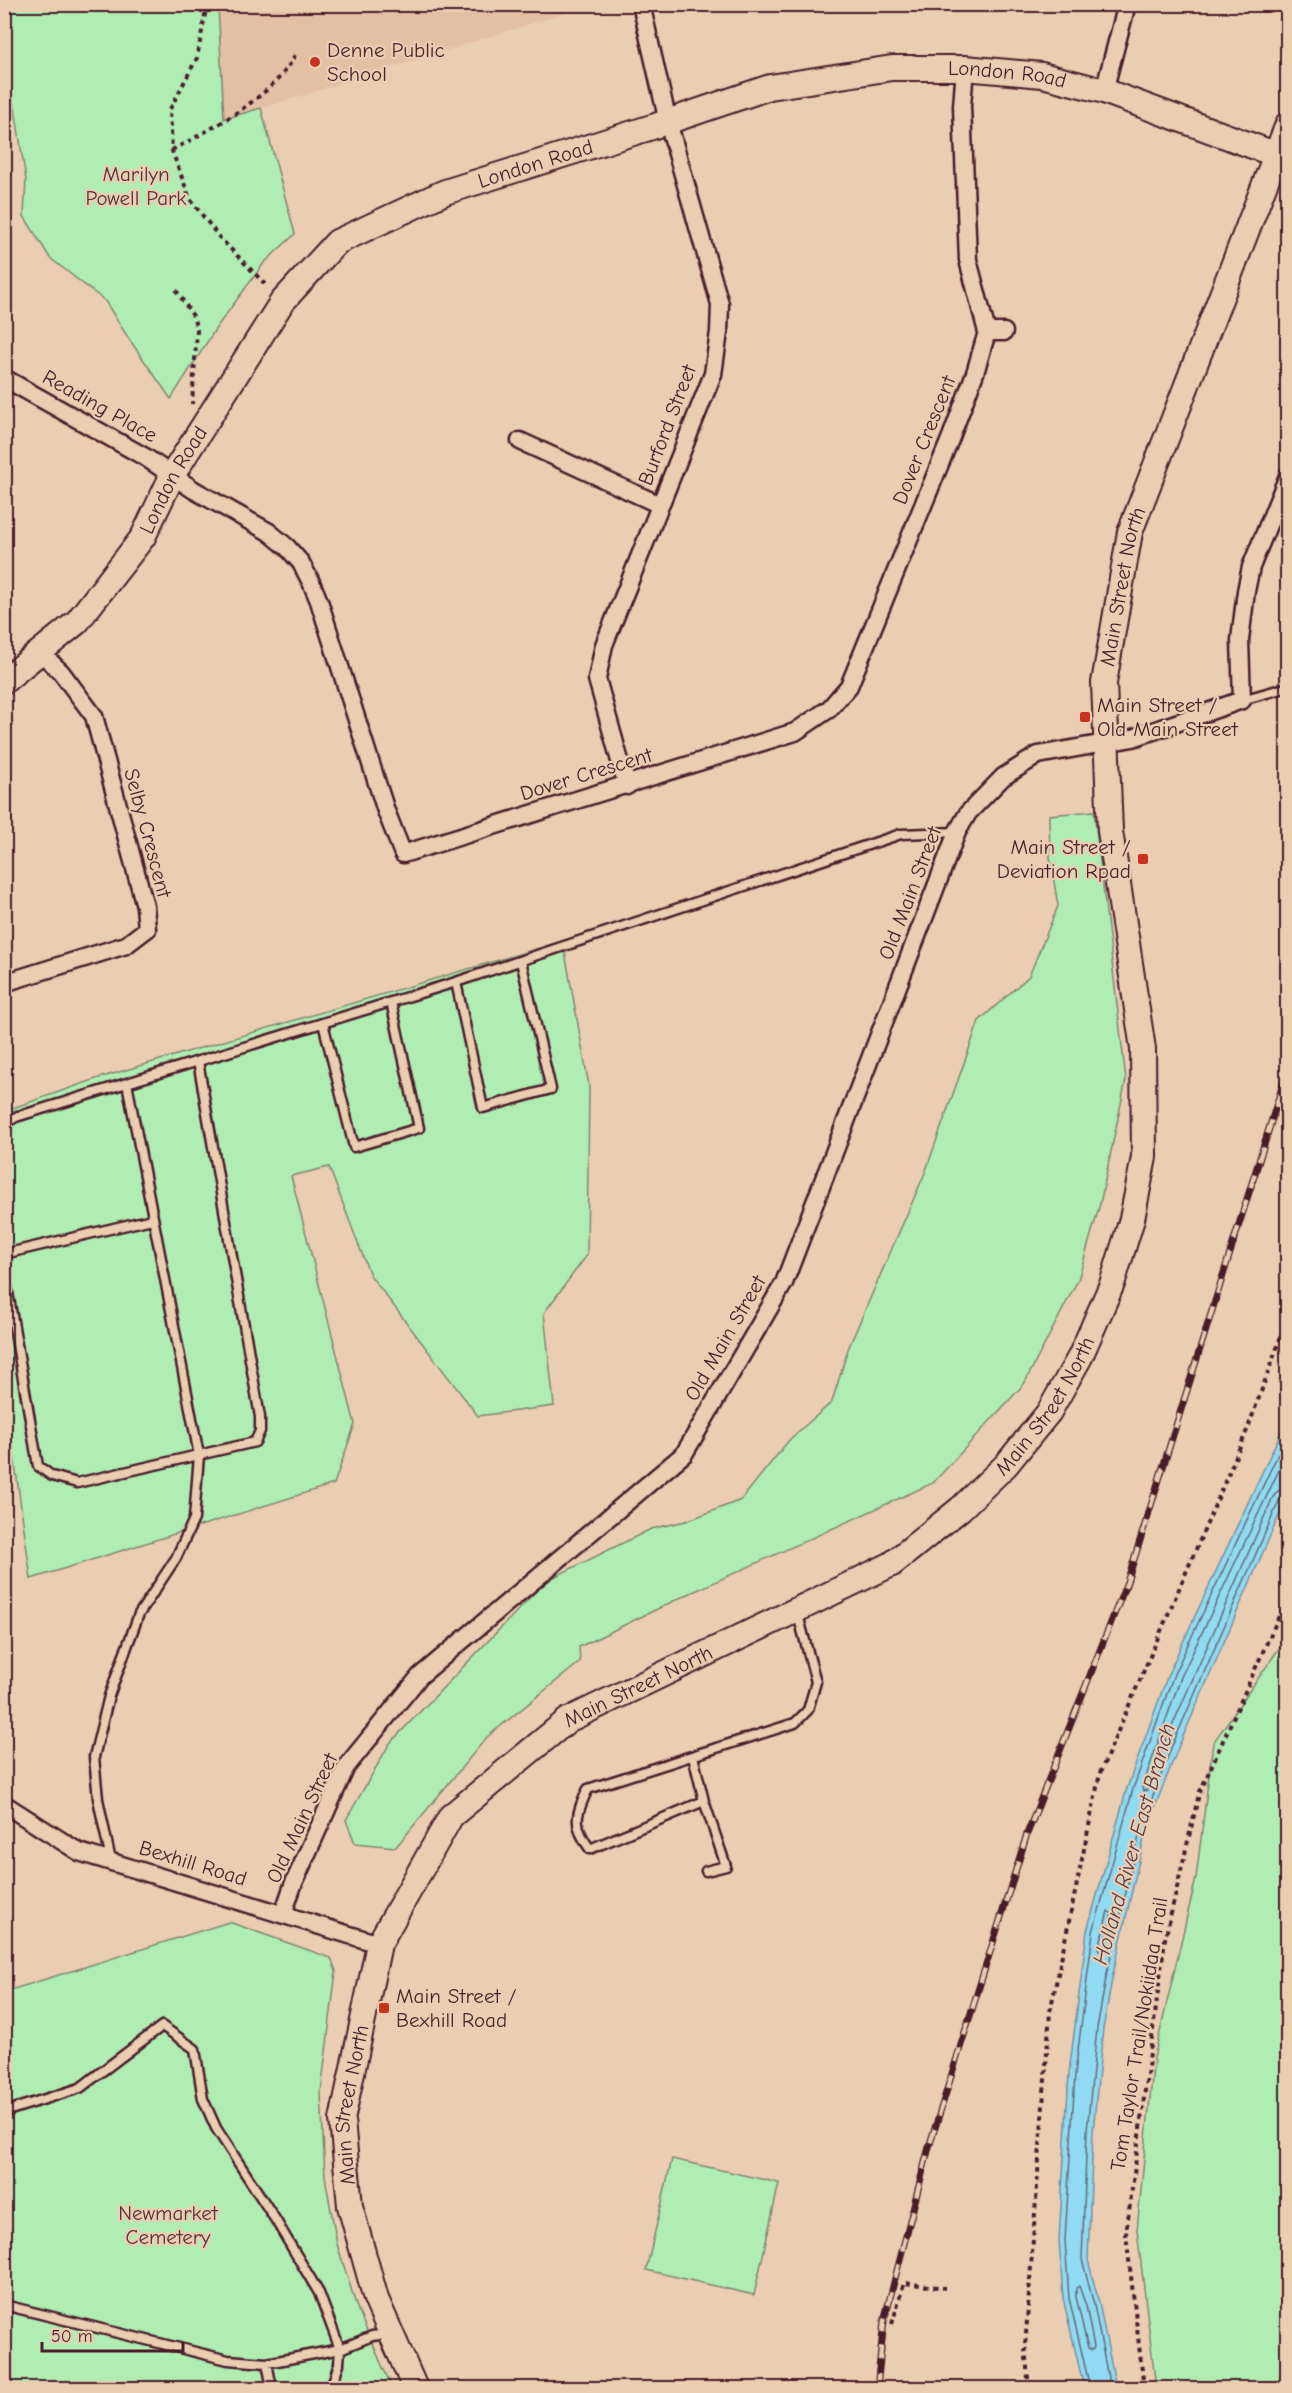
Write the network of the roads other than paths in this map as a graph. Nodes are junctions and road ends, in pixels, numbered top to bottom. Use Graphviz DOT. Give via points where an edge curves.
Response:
graph roads {
  1 [pos="641,4"];
  2 [pos="1127,4"];
  3 [pos="965,68"];
  4 [pos="1104,91"];
  5 [pos="668,122"];
  6 [pos="1287,124"];
  7 [pos="1276,155"];
  8 [pos="987,332"];
  9 [pos="1004,332"];
  10 [pos="4,378"];
  11 [pos="520,441"];
  12 [pos="173,474"];
  13 [pos="1287,476"];
  14 [pos="660,505"];
  15 [pos="40,652"];
  16 [pos="4,681"];
  17 [pos="1287,687"];
  18 [pos="1242,700"];
  19 [pos="1106,743"];
  20 [pos="627,786"];
  21 [pos="957,832"];
  22 [pos="521,961"];
  23 [pos="456,982"];
  24 [pos="4,983"];
  25 [pos="391,1002"];
  26 [pos="323,1023"];
  27 [pos="198,1061"];
  28 [pos="127,1083"];
  29 [pos="4,1124"];
  30 [pos="152,1219"];
  31 [pos="4,1254"];
  32 [pos="4,1269"];
  33 [pos="199,1455"];
  34 [pos="797,1610"];
  35 [pos="693,1756"];
  36 [pos="704,1801"];
  37 [pos="4,1804"];
  38 [pos="111,1862"];
  39 [pos="706,1871"];
  40 [pos="283,1914"];
  41 [pos="379,1944"];
  42 [pos="4,2112"];
  43 [pos="4,2305"];
  44 [pos="392,2333"];
  45 [pos="340,2349"];
  46 [pos="267,2363"];
  47 [pos="272,2388"];
  48 [pos="331,2388"];
  49 [pos="415,2388"];
  1 -- 5 [label="street, Burford Street"];
  2 -- 4 [label="street"];
  3 -- 4 [label="main road, London Road" via="1042,75"];
  3 -- 5 [label="main road, London Road" via="892,68 770,87"];
  3 -- 8 [label="street" via="962,106 969,260"];
  4 -- 7 [label="main road, London Road"];
  5 -- 12 [label="main road, London Road" via="445,192 337,242 282,302"];
  5 -- 14 [label="street, Burford Street" via="720,313 713,374"];
  6 -- 7 [label="main road, Main Street North"];
  7 -- 19 [label="main road, Main Street North" via="1130,532 1104,683"];
  8 -- 9 [label="street"];
  8 -- 20 [label="street, Dover Crescent" via="951,437 849,686 829,709 795,732"];
  10 -- 12 [label="street, Reading Place"];
  11 -- 14 [label="street"];
  12 -- 15 [label="main road, London Road" via="143,537 77,622"];
  12 -- 20 [label="street, Dover Crescent" via="268,532 287,547 312,582 403,854"];
  13 -- 18 [label="street" via="1251,567 1246,591 1240,640"];
  14 -- 20 [label="street, Burford Street" via="604,645 597,679"];
  15 -- 16 [label="main road, London Road"];
  15 -- 24 [label="street, Selby Crescent" via="61,672 94,716 145,906 147,929 126,945"];
  17 -- 18 [label="lane"];
  18 -- 19 [label="street, Old Main Street" via="1133,738"];
  19 -- 21 [label="street, Old Main Street" via="1038,754 1003,777"];
  19 -- 34 [label="main road, Main Street North" via="1110,831 1143,1060 1144,1157 1132,1219 1112,1284 1080,1357 1049,1412 1005,1465 960,1509 892,1564"];
  21 -- 22 [label="lane" via="901,834"];
  21 -- 40 [label="street, Old Main Street" via="784,1283 684,1454 420,1676 346,1767"];
  22 -- 23 [label="lane"];
  22 -- 23 [label="lane" via="551,1089 483,1108"];
  23 -- 25 [label="lane"];
  25 -- 26 [label="lane"];
  25 -- 26 [label="lane" via="419,1128 354,1147"];
  26 -- 27 [label="lane"];
  27 -- 28 [label="lane"];
  27 -- 33 [label="lane" via="260,1417 255,1442"];
  28 -- 29 [label="lane"];
  28 -- 30 [label="lane"];
  30 -- 31 [label="lane"];
  30 -- 33 [label="lane"];
  32 -- 33 [label="lane" via="38,1466 52,1476 77,1484"];
  33 -- 38 [label="lane" via="195,1519 176,1558 139,1614 109,1696 94,1757"];
  34 -- 35 [label="lane" via="816,1682 808,1710 795,1723"];
  34 -- 41 [label="main road, Main Street North" via="568,1720 451,1816"];
  35 -- 36 [label="lane"];
  35 -- 36 [label="lane" via="588,1789 577,1813 582,1838 590,1849"];
  36 -- 39 [label="lane" via="726,1866"];
  37 -- 38 [label="street, Bexhill Road" via="79,1852"];
  38 -- 40 [label="street, Bexhill Road"];
  40 -- 41 [label="street, Bexhill Road"];
  41 -- 44 [label="main road, Main Street North" via="342,2120 350,2206 376,2299"];
  42 -- 45 [label="lane" via="80,2088 162,2026 195,2049 203,2099 216,2128 319,2293"];
  43 -- 46 [label="lane" via="228,2360"];
  44 -- 45 [label="lane" via="372,2336"];
  44 -- 49 [label="main road, Main Street North"];
  45 -- 46 [label="lane"];
  45 -- 48 [label="lane"];
  46 -- 47 [label="lane"];
}
